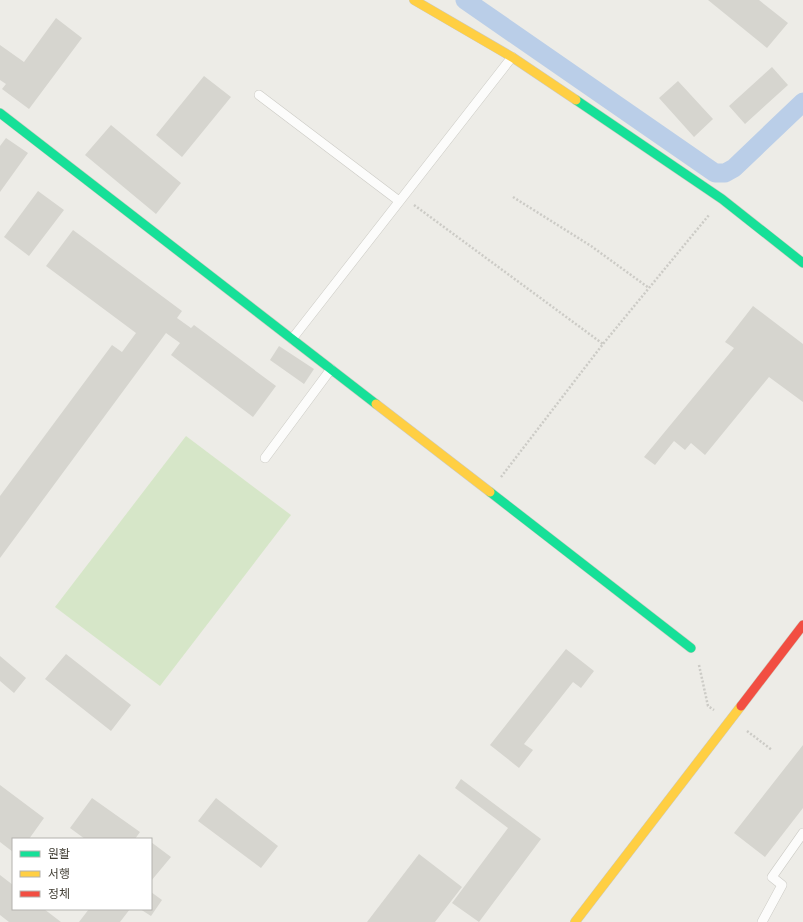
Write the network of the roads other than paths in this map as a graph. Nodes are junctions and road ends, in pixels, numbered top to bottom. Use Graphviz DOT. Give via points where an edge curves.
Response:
graph roads {
  1 [pos="414,0"];
  2 [pos="512,57"];
  3 [pos="259,95"];
  4 [pos="0,113"];
  5 [pos="401,199"];
  6 [pos="803,263"];
  7 [pos="292,339"];
  8 [pos="331,369"];
  9 [pos="265,458"];
  10 [pos="803,625"];
  11 [pos="691,648"];
  12 [pos="803,833"];
  13 [pos="575,922"];
  14 [pos="762,922"];
  1 -- 2 [label="main road"];
  2 -- 5 [label="lane"];
  2 -- 6 [label="main road" via="722,199"];
  3 -- 5 [label="lane"];
  4 -- 7 [label="main road"];
  5 -- 7 [label="lane"];
  7 -- 8 [label="main road"];
  8 -- 9 [label="lane"];
  8 -- 11 [label="main road"];
  10 -- 13 [label="main road"];
  12 -- 14 [label="lane" via="772,877 782,885"];
}
